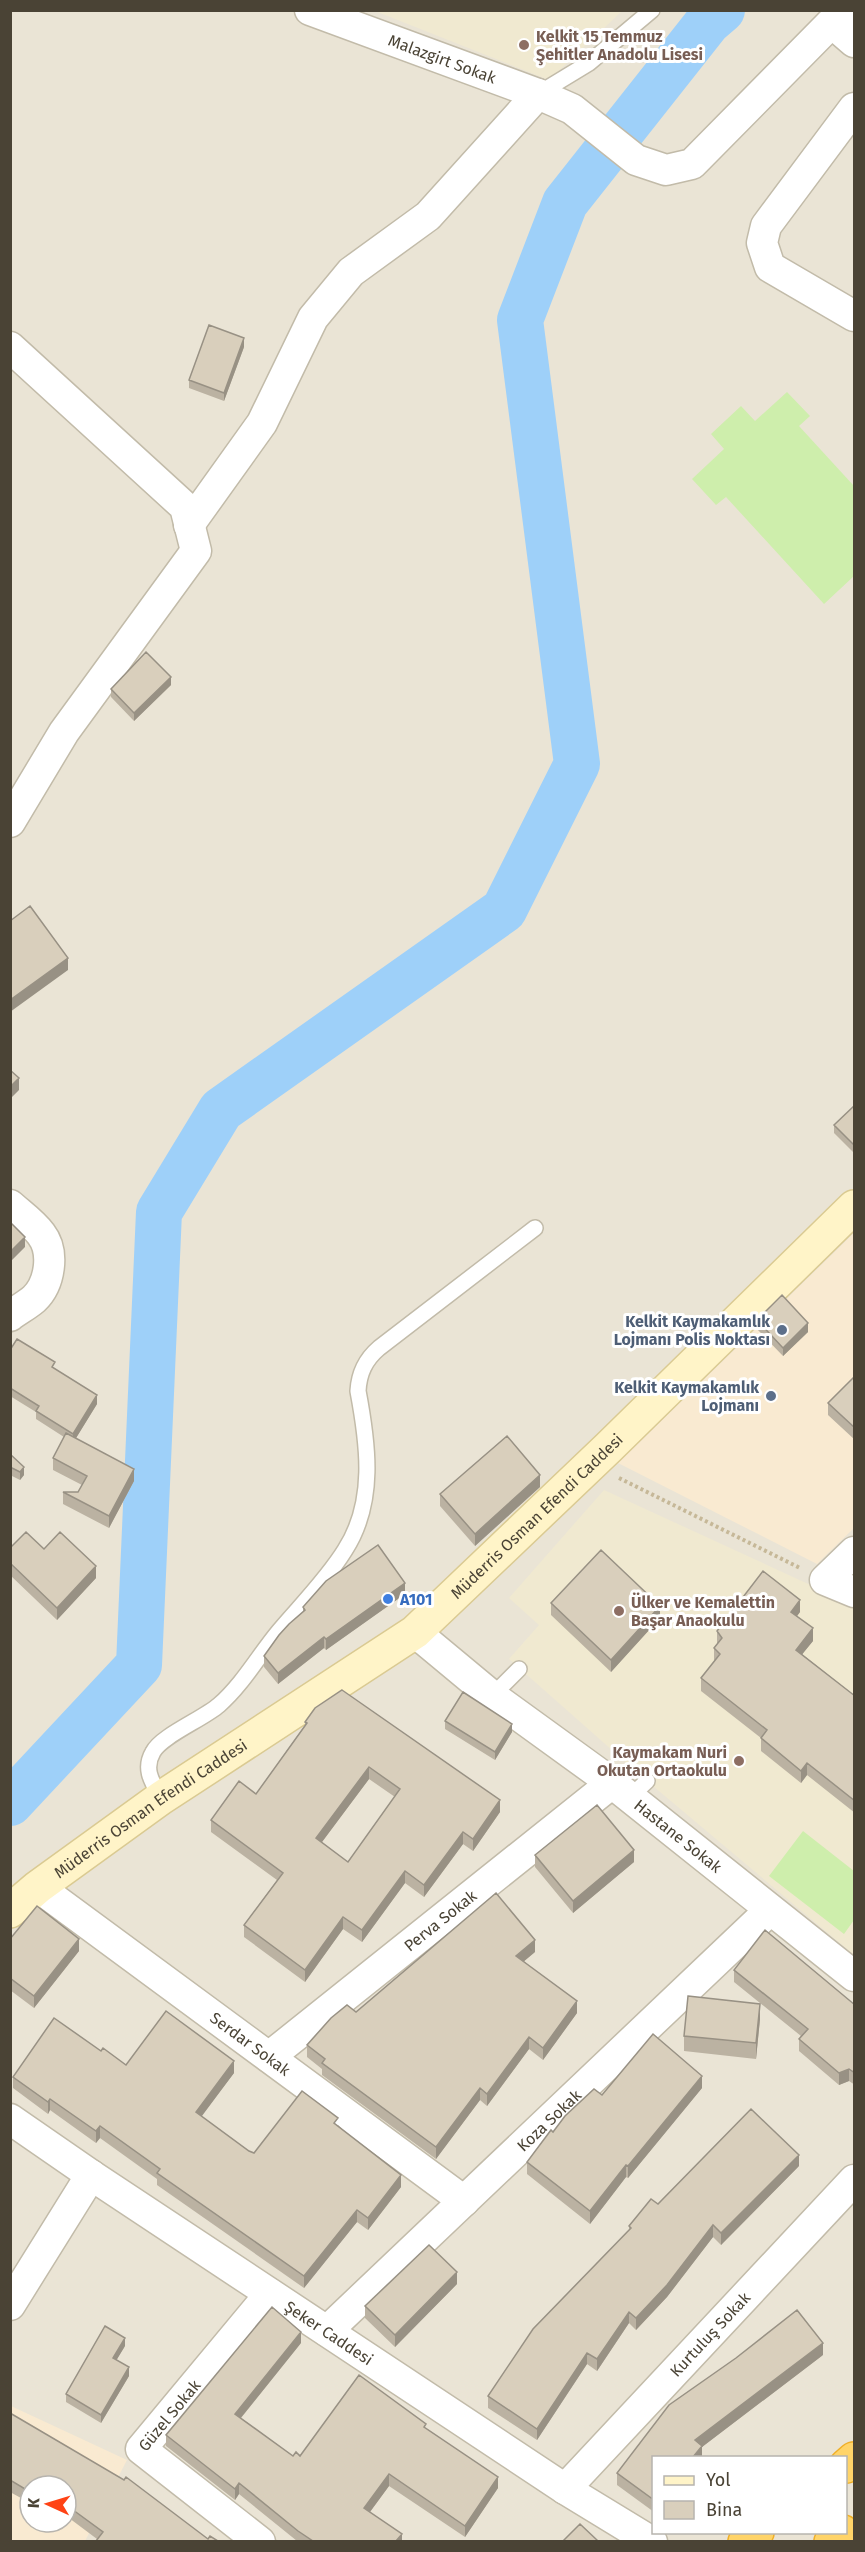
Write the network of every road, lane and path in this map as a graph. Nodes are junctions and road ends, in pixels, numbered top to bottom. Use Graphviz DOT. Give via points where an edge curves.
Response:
graph roads {
  1 [pos="310,10"];
  2 [pos="652,10"];
  3 [pos="838,17"];
  4 [pos="366,20"];
  5 [pos="855,42"];
  6 [pos="538,94"];
  7 [pos="855,108"];
  8 [pos="855,316"];
  9 [pos="10,347"];
  10 [pos="189,525"];
  11 [pos="10,822"];
  12 [pos="10,1204"];
  13 [pos="855,1207"];
  14 [pos="535,1228"];
  15 [pos="10,1316"];
  16 [pos="591,1464"];
  17 [pos="855,1552"];
  18 [pos="825,1580"];
  19 [pos="855,1592"];
  20 [pos="415,1632"];
  21 [pos="519,1669"];
  22 [pos="492,1696"];
  23 [pos="630,1787"];
  24 [pos="161,1798"];
  25 [pos="38,1887"];
  26 [pos="770,1910"];
  27 [pos="10,1911"];
  28 [pos="855,1976"];
  29 [pos="269,2057"];
  30 [pos="10,2119"];
  31 [pos="91,2175"];
  32 [pos="855,2180"];
  33 [pos="464,2201"];
  34 [pos="270,2294"];
  35 [pos="10,2305"];
  36 [pos="327,2331"];
  37 [pos="565,2489"];
  38 [pos="261,2541"];
  39 [pos="652,2541"];
  1 -- 4 [label="street, Malazgirt Sokak"];
  2 -- 6 [label="lane" via="590,63"];
  3 -- 5 [label="street"];
  3 -- 6 [label="street, Malazgirt Sokak" via="692,164 666,170 636,160 572,109"];
  4 -- 6 [label="street, Malazgirt Sokak"];
  6 -- 10 [label="street" via="428,216 351,272 313,318 262,423"];
  7 -- 8 [label="street" via="766,226 762,243 770,267"];
  9 -- 10 [label="street" via="185,507"];
  10 -- 11 [label="street" via="196,551 64,732"];
  12 -- 15 [label="street" via="42,1235 49,1268 45,1284 35,1298"];
  13 -- 16 [label="main road, Müderris Osman Efendi Caddesi"];
  14 -- 24 [label="lane" via="366,1361 358,1391 368,1479 346,1550 233,1691 152,1753 149,1777"];
  16 -- 18 [label="path"];
  16 -- 20 [label="main road, Müderris Osman Efendi Caddesi"];
  17 -- 18 [label="street"];
  18 -- 19 [label="street"];
  20 -- 22 [label="street, Hastane Sokak"];
  20 -- 24 [label="main road, Müderris Osman Efendi Caddesi"];
  21 -- 22 [label="lane"];
  22 -- 23 [label="street, Hastane Sokak"];
  23 -- 26 [label="street, Hastane Sokak"];
  23 -- 29 [label="street, Perva Sokak"];
  24 -- 25 [label="main road, Müderris Osman Efendi Caddesi"];
  25 -- 27 [label="main road, Müderris Osman Efendi Caddesi"];
  25 -- 29 [label="street, Serdar Sokak"];
  26 -- 28 [label="street, Hastane Sokak"];
  26 -- 33 [label="street, Koza Sokak"];
  29 -- 33 [label="street, Serdar Sokak"];
  30 -- 31 [label="street, Şeker Caddesi"];
  31 -- 34 [label="street, Şeker Caddesi"];
  31 -- 35 [label="street"];
  32 -- 37 [label="street, Kurtuluş Sokak"];
  33 -- 36 [label="street, Koza Sokak"];
  34 -- 36 [label="street, Şeker Caddesi"];
  34 -- 38 [label="street, Güzel Sokak" via="141,2449"];
  36 -- 37 [label="street, Şeker Caddesi"];
  37 -- 39 [label="street, Şeker Caddesi"];
}
